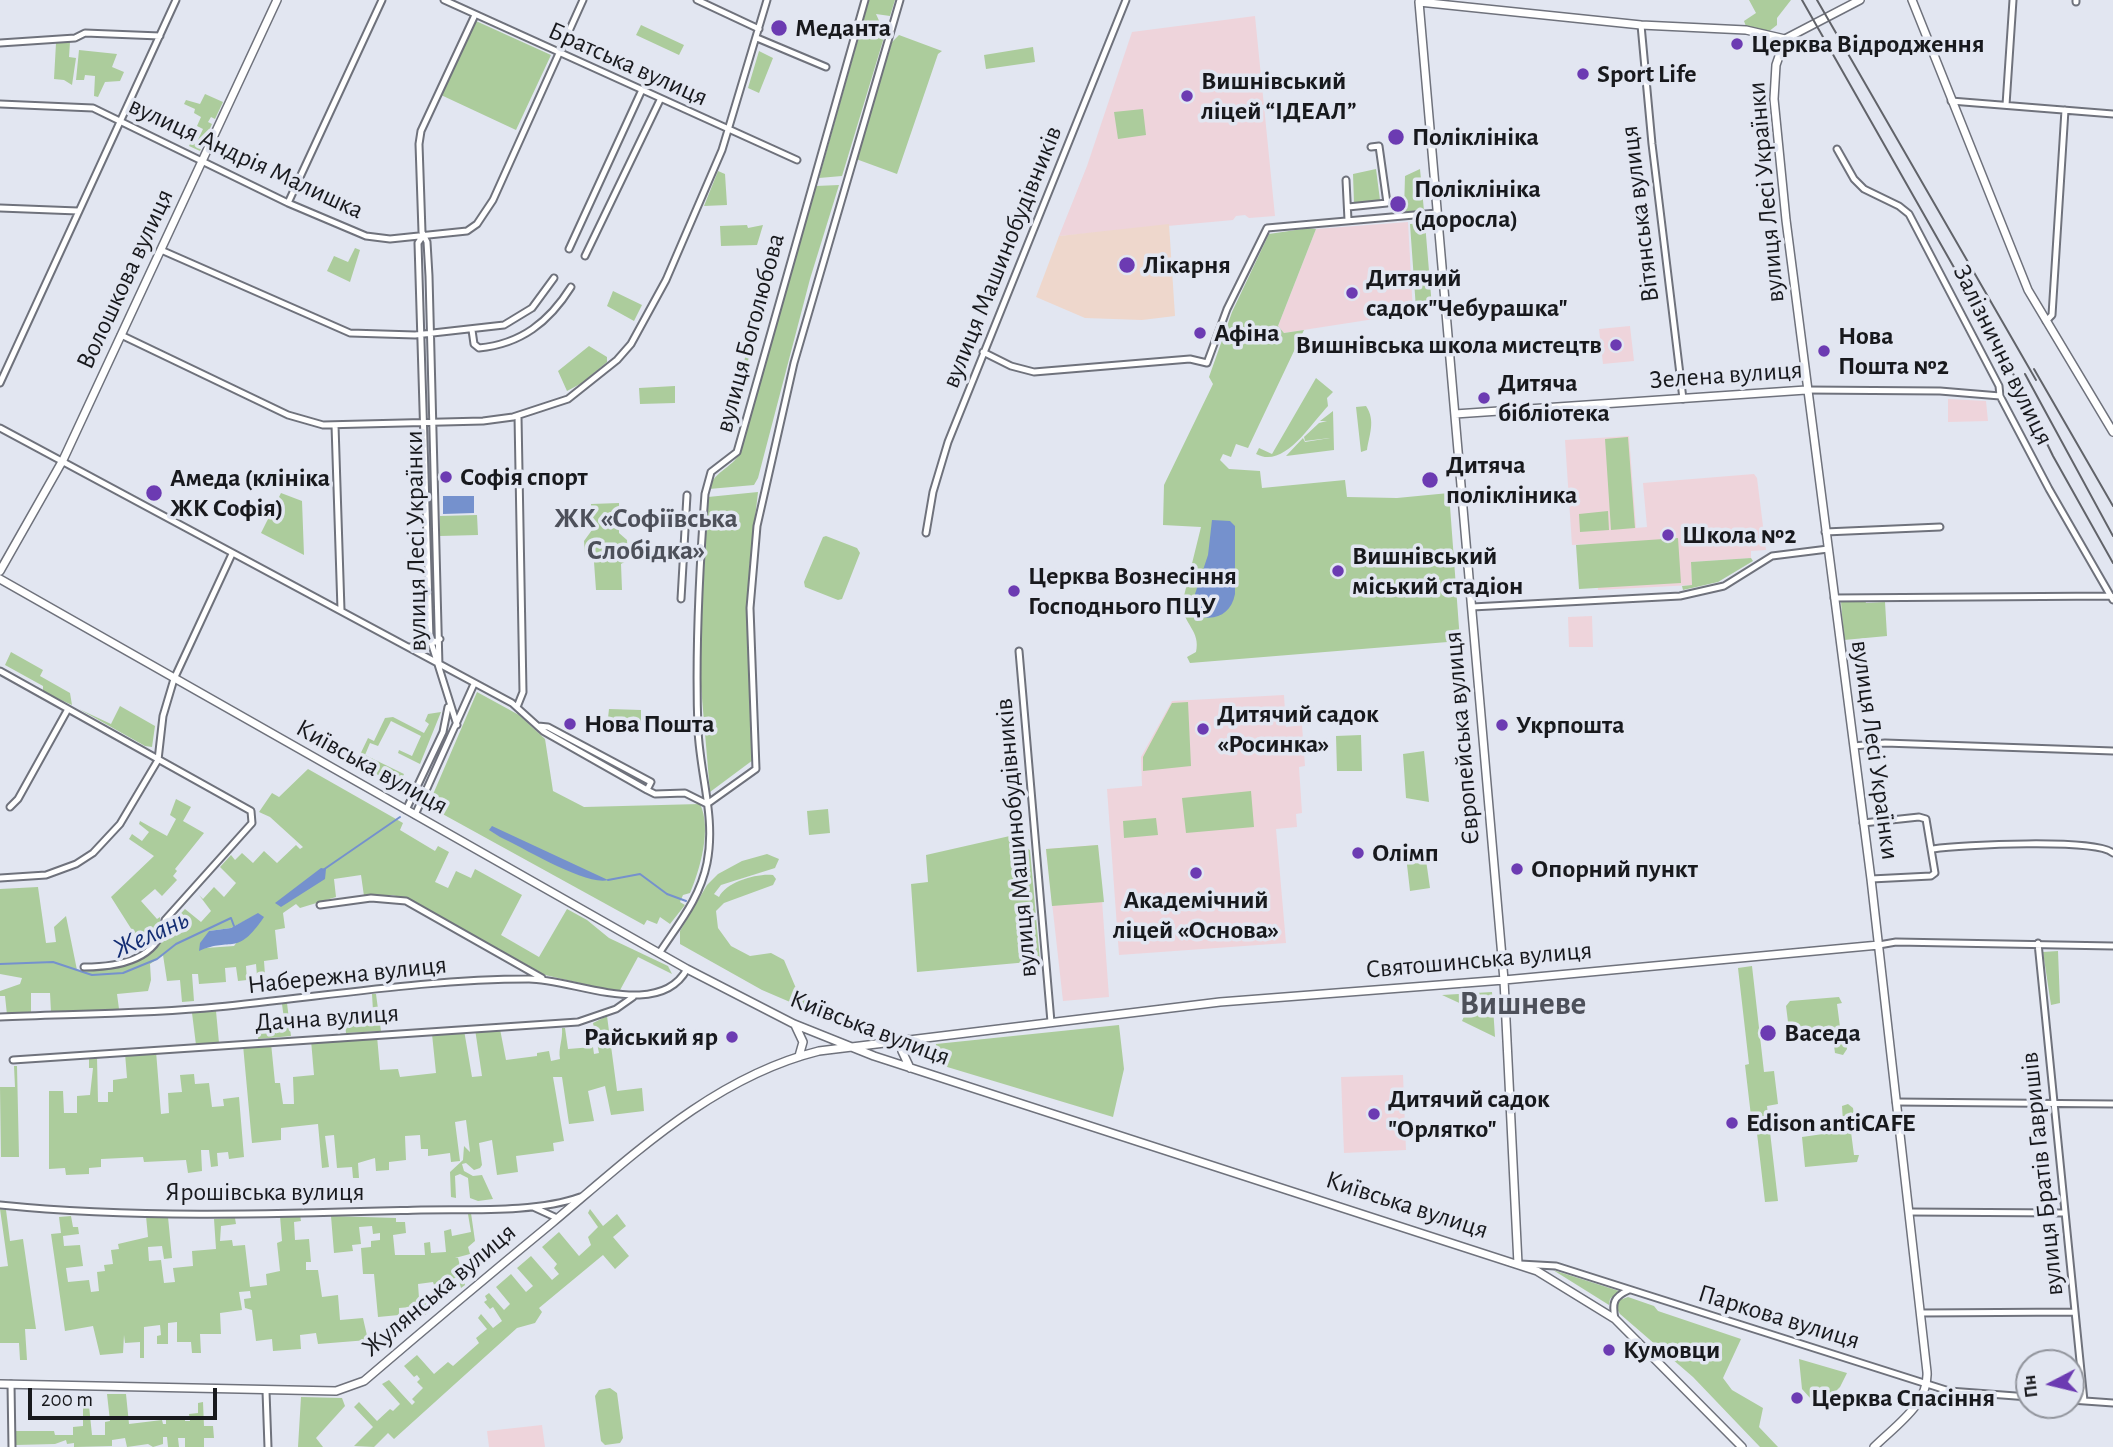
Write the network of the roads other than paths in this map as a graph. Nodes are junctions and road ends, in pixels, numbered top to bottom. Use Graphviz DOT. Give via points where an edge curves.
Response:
graph roads {
  1 [pos="177,0"];
  2 [pos="277,0"];
  3 [pos="382,0"];
  4 [pos="444,0"];
  5 [pos="583,0"];
  6 [pos="697,0"];
  7 [pos="767,0"];
  8 [pos="865,0"];
  9 [pos="900,0"];
  10 [pos="1126,0"];
  11 [pos="1860,0"];
  12 [pos="1912,0"];
  13 [pos="2013,0"];
  14 [pos="1419,1"];
  15 [pos="475,15"];
  16 [pos="1641,25"];
  17 [pos="759,29"];
  18 [pos="160,36"];
  19 [pos="757,38"];
  20 [pos="1785,39"];
  21 [pos="0,43"];
  22 [pos="558,54"];
  23 [pos="826,66"];
  24 [pos="641,92"];
  25 [pos="660,100"];
  26 [pos="1951,101"];
  27 [pos="0,104"];
  28 [pos="2006,105"];
  29 [pos="2065,110"];
  30 [pos="2113,114"];
  31 [pos="121,120"];
  32 [pos="730,131"];
  33 [pos="1371,147"];
  34 [pos="1837,149"];
  35 [pos="797,160"];
  36 [pos="204,163"];
  37 [pos="1346,180"];
  38 [pos="288,203"];
  39 [pos="1348,207"];
  40 [pos="0,208"];
  41 [pos="78,211"];
  42 [pos="1437,213"];
  43 [pos="1348,220"];
  44 [pos="422,237"];
  45 [pos="569,249"];
  46 [pos="161,250"];
  47 [pos="585,256"];
  48 [pos="554,278"];
  49 [pos="571,287"];
  50 [pos="2046,321"];
  51 [pos="472,330"];
  52 [pos="431,332"];
  53 [pos="422,333"];
  54 [pos="121,335"];
  55 [pos="983,352"];
  56 [pos="0,383"];
  57 [pos="1807,390"];
  58 [pos="2000,396"];
  59 [pos="1683,399"];
  60 [pos="1455,414"];
  61 [pos="518,416"];
  62 [pos="423,422"];
  63 [pos="434,422"];
  64 [pos="335,425"];
  65 [pos="0,428"];
  66 [pos="2113,432"];
  67 [pos="63,460"];
  68 [pos="687,495"];
  69 [pos="426,499"];
  70 [pos="437,500"];
  71 [pos="1940,527"];
  72 [pos="1825,532"];
  73 [pos="926,533"];
  74 [pos="1828,549"];
  75 [pos="232,554"];
  76 [pos="0,571"];
  77 [pos="0,579"];
  78 [pos="1834,598"];
  79 [pos="2112,598"];
  80 [pos="681,599"];
  81 [pos="1472,607"];
  82 [pos="341,610"];
  83 [pos="430,639"];
  84 [pos="440,639"];
  85 [pos="404,645"];
  86 [pos="1019,650"];
  87 [pos="439,666"];
  88 [pos="0,671"];
  89 [pos="174,679"];
  90 [pos="474,684"];
  91 [pos="448,701"];
  92 [pos="517,707"];
  93 [pos="68,709"];
  94 [pos="457,724"];
  95 [pos="1854,746"];
  96 [pos="2113,751"];
  97 [pos="158,760"];
  98 [pos="708,804"];
  99 [pos="10,807"];
  100 [pos="406,810"];
  101 [pos="415,815"];
  102 [pos="1863,823"];
  103 [pos="1933,849"];
  104 [pos="2113,853"];
  105 [pos="0,878"];
  106 [pos="1871,879"];
  107 [pos="320,905"];
  108 [pos="2038,943"];
  109 [pos="1879,945"];
  110 [pos="2113,946"];
  111 [pos="660,952"];
  112 [pos="84,967"];
  113 [pos="687,969"];
  114 [pos="545,979"];
  115 [pos="1504,980"];
  116 [pos="636,994"];
  117 [pos="0,1017"];
  118 [pos="1051,1022"];
  119 [pos="794,1024"];
  120 [pos="907,1039"];
  121 [pos="850,1047"];
  122 [pos="799,1056"];
  123 [pos="13,1060"];
  124 [pos="910,1068"];
  125 [pos="1896,1102"];
  126 [pos="2053,1103"];
  127 [pos="2113,1104"];
  128 [pos="586,1194"];
  129 [pos="0,1205"];
  130 [pos="531,1205"];
  131 [pos="1909,1212"];
  132 [pos="2065,1213"];
  133 [pos="557,1218"];
  134 [pos="1518,1264"];
  135 [pos="1629,1290"];
  136 [pos="2075,1312"];
  137 [pos="1921,1313"];
  138 [pos="1615,1319"];
  139 [pos="2079,1349"];
  140 [pos="0,1384"];
  141 [pos="11,1384"];
  142 [pos="1928,1384"];
  143 [pos="266,1391"];
  144 [pos="2015,1396"];
  145 [pos="2085,1401"];
  146 [pos="2113,1403"];
  147 [pos="12,1447"];
  148 [pos="268,1447"];
  149 [pos="1742,1447"];
  150 [pos="1874,1447"];
  1 -- 18 [label="street"];
  2 -- 36 [label="street, Волошкова вулиця"];
  3 -- 38 [label="street"];
  4 -- 15 [label="street, Братська вулиця"];
  5 -- 22 [label="street, вулиця Андрія Малишка"];
  6 -- 17 [label="street"];
  7 -- 17 [label="street"];
  8 -- 98 [label="street, вулиця Боголюбова" via="737,452 711,472 705,494 695,663 698,737"];
  9 -- 98 [label="street, вулиця Боголюбова" via="794,363 762,498 751,572 756,769"];
  10 -- 55 [label="street, вулиця Машинобудівників"];
  11 -- 20 [label="street"];
  12 -- 26 [label="street"];
  13 -- 28 [label="street"];
  14 -- 16 [label="street"];
  14 -- 42 [label="street, Європейська вулиця"];
  15 -- 22 [label="street, Братська вулиця"];
  15 -- 44 [label="street, вулиця Лесі Українки" via="421,131"];
  16 -- 20 [label="street" via="1746,30"];
  16 -- 59 [label="street, Вітянська вулиця"];
  17 -- 19 [label="street"];
  18 -- 21 [label="street" via="85,33 75,38"];
  18 -- 31 [label="street"];
  19 -- 23 [label="street"];
  19 -- 32 [label="street"];
  20 -- 57 [label="street, вулиця Лесі Українки" via="1776,65 1774,100"];
  22 -- 24 [label="street, Братська вулиця"];
  22 -- 44 [label="street, вулиця Андрія Малишка" via="483,216 467,231"];
  24 -- 25 [label="street, Братська вулиця"];
  24 -- 45 [label="street"];
  25 -- 32 [label="street, Братська вулиця"];
  25 -- 47 [label="street"];
  26 -- 28 [label="street"];
  26 -- 50 [label="street" via="2010,249"];
  27 -- 31 [label="street, вулиця Андрія Малишка" via="93,108"];
  28 -- 29 [label="street"];
  29 -- 30 [label="street"];
  29 -- 50 [label="street" via="2052,315"];
  31 -- 36 [label="street, вулиця Андрія Малишка"];
  31 -- 41 [label="street"];
  32 -- 35 [label="street, Братська вулиця"];
  32 -- 61 [label="street" via="670,272 631,344 579,392"];
  33 -- 39 [label="street" via="1379,146 1387,203"];
  34 -- 58 [label="street, Залізнична вулиця" via="1854,180 1909,214 1999,386"];
  36 -- 38 [label="street, вулиця Андрія Малишка"];
  36 -- 46 [label="street, Волошкова вулиця"];
  37 -- 39 [label="street"];
  38 -- 44 [label="street, вулиця Андрія Малишка" via="366,236"];
  39 -- 43 [label="street"];
  40 -- 41 [label="street"];
  41 -- 56 [label="street"];
  42 -- 43 [label="street"];
  42 -- 60 [label="street, Європейська вулиця"];
  43 -- 55 [label="street" via="1267,228 1227,309 1207,363 1190,359 1034,372"];
  44 -- 52 [label="street, вулиця Лесі Українки" via="427,243"];
  44 -- 53 [label="street, вулиця Лесі Українки" via="418,243"];
  46 -- 53 [label="street" via="340,331"];
  46 -- 54 [label="street, Волошкова вулиця"];
  48 -- 51 [label="street" via="532,308 504,325"];
  49 -- 51 [label="street" via="544,322 517,339 484,347 474,344"];
  50 -- 66 [label="street"];
  51 -- 52 [label="street"];
  52 -- 53 [label="street"];
  52 -- 63 [label="street, вулиця Лесі Українки"];
  53 -- 62 [label="street, вулиця Лесі Українки"];
  54 -- 64 [label="street" via="288,415"];
  54 -- 67 [label="street, Волошкова вулиця"];
  55 -- 73 [label="street, вулиця Машинобудівників" via="944,454"];
  57 -- 58 [label="street, Зелена вулиця"];
  57 -- 59 [label="street, Зелена вулиця"];
  57 -- 72 [label="street, вулиця Лесі Українки"];
  58 -- 79 [label="street, Залізнична вулиця"];
  59 -- 60 [label="street, Зелена вулиця"];
  60 -- 81 [label="street, Європейська вулиця"];
  61 -- 63 [label="street"];
  61 -- 92 [label="street" via="523,692"];
  62 -- 63 [label="street"];
  62 -- 64 [label="street"];
  62 -- 69 [label="street, вулиця Лесі Українки"];
  63 -- 70 [label="street, вулиця Лесі Українки"];
  64 -- 82 [label="street"];
  65 -- 67 [label="street"];
  67 -- 75 [label="street"];
  67 -- 76 [label="street, Волошкова вулиця"];
  68 -- 80 [label="street"];
  69 -- 70 [label="street"];
  69 -- 83 [label="street, вулиця Лесі Українки"];
  70 -- 84 [label="street, вулиця Лесі Українки"];
  71 -- 72 [label="street"];
  72 -- 74 [label="street, вулиця Лесі Українки"];
  74 -- 78 [label="street, вулиця Лесі Українки"];
  74 -- 81 [label="street" via="1772,556 1724,586 1680,596"];
  75 -- 82 [label="street"];
  75 -- 89 [label="street"];
  77 -- 89 [label="street, Київська вулиця"];
  78 -- 79 [label="street"];
  78 -- 95 [label="street, вулиця Лесі Українки"];
  81 -- 115 [label="street, Європейська вулиця"];
  82 -- 85 [label="street"];
  83 -- 84 [label="street"];
  83 -- 85 [label="street" via="419,649"];
  83 -- 87 [label="street, вулиця Лесі Українки"];
  84 -- 87 [label="street, вулиця Лесі Українки"];
  85 -- 87 [label="street"];
  86 -- 118 [label="street, вулиця Машинобудівників"];
  87 -- 90 [label="street"];
  87 -- 91 [label="street"];
  88 -- 93 [label="street"];
  89 -- 97 [label="street" via="163,716"];
  89 -- 100 [label="street, Київська вулиця"];
  90 -- 92 [label="street"];
  90 -- 94 [label="street"];
  91 -- 94 [label="street"];
  91 -- 100 [label="street" via="443,732"];
  92 -- 98 [label="street" via="538,726 548,727 651,782 647,790 685,793"];
  93 -- 97 [label="street"];
  93 -- 99 [label="street"];
  94 -- 101 [label="street"];
  95 -- 96 [label="street" via="1885,743"];
  95 -- 102 [label="street, вулиця Лесі Українки"];
  97 -- 105 [label="street" via="120,824 93,853 46,875"];
  97 -- 112 [label="street" via="251,811 252,823 165,920 163,934 142,956 118,965"];
  98 -- 111 [label="street, вулиця Боголюбова" via="706,867 692,907"];
  100 -- 101 [label="street, Київська вулиця"];
  101 -- 111 [label="street, Київська вулиця"];
  102 -- 103 [label="street" via="1926,819"];
  102 -- 106 [label="street, вулиця Лесі Українки"];
  103 -- 104 [label="street" via="2086,846"];
  103 -- 106 [label="street" via="1935,873 1931,876"];
  106 -- 109 [label="street, вулиця Лесі Українки"];
  107 -- 114 [label="street" via="371,898 406,901"];
  108 -- 109 [label="street, Святошинська вулиця"];
  108 -- 110 [label="street, Святошинська вулиця"];
  108 -- 126 [label="street, вулиця Братів Гавришів"];
  109 -- 115 [label="street, Святошинська вулиця"];
  109 -- 125 [label="street, вулиця Лесі Українки"];
  111 -- 113 [label="street, Київська вулиця"];
  113 -- 116 [label="street, Набережна вулиця" via="670,988"];
  113 -- 119 [label="street, Київська вулиця"];
  114 -- 116 [label="street, Набережна вулиця" via="624,996"];
  114 -- 117 [label="street, Набережна вулиця" via="436,984 194,1009"];
  115 -- 118 [label="street, Святошинська вулиця" via="1209,1003"];
  115 -- 134 [label="street, Європейська вулиця"];
  116 -- 123 [label="street, Дачна вулиця" via="616,1009 578,1022"];
  118 -- 120 [label="street, Святошинська вулиця"];
  119 -- 121 [label="street, Київська вулиця"];
  119 -- 122 [label="street" via="803,1042"];
  120 -- 121 [label="street, Святошинська вулиця"];
  120 -- 124 [label="street" via="902,1051"];
  121 -- 122 [label="street, Жулянська вулиця"];
  121 -- 124 [label="street, Київська вулиця"];
  122 -- 128 [label="street, Жулянська вулиця" via="701,1103"];
  124 -- 134 [label="street, Київська вулиця"];
  125 -- 126 [label="street"];
  125 -- 131 [label="street, вулиця Лесі Українки"];
  126 -- 127 [label="street"];
  126 -- 132 [label="street, вулиця Братів Гавришів"];
  128 -- 130 [label="street, Ярошівська вулиця"];
  128 -- 133 [label="street, Жулянська вулиця"];
  129 -- 130 [label="street, Ярошівська вулиця" via="193,1213"];
  130 -- 133 [label="street, Ярошівська вулиця"];
  131 -- 132 [label="street"];
  131 -- 137 [label="street, вулиця Лесі Українки"];
  132 -- 136 [label="street, вулиця Братів Гавришів"];
  133 -- 143 [label="street, Жулянська вулиця" via="364,1381 336,1391"];
  134 -- 135 [label="street, Паркова вулиця" via="1556,1266"];
  134 -- 138 [label="street, Київська вулиця" via="1555,1280"];
  135 -- 138 [label="street" via="1615,1297"];
  135 -- 142 [label="street, Паркова вулиця"];
  136 -- 137 [label="street"];
  136 -- 139 [label="street, вулиця Братів Гавришів"];
  137 -- 142 [label="street, вулиця Лесі Українки"];
  138 -- 149 [label="street, Київська вулиця"];
  140 -- 141 [label="street, Жулянська вулиця"];
  141 -- 143 [label="street, Жулянська вулиця"];
  141 -- 147 [label="street"];
  142 -- 144 [label="street, Паркова вулиця" via="1949,1391"];
  142 -- 150 [label="street" via="1920,1401"];
  143 -- 148 [label="street"];
  145 -- 146 [label="street"];
}
